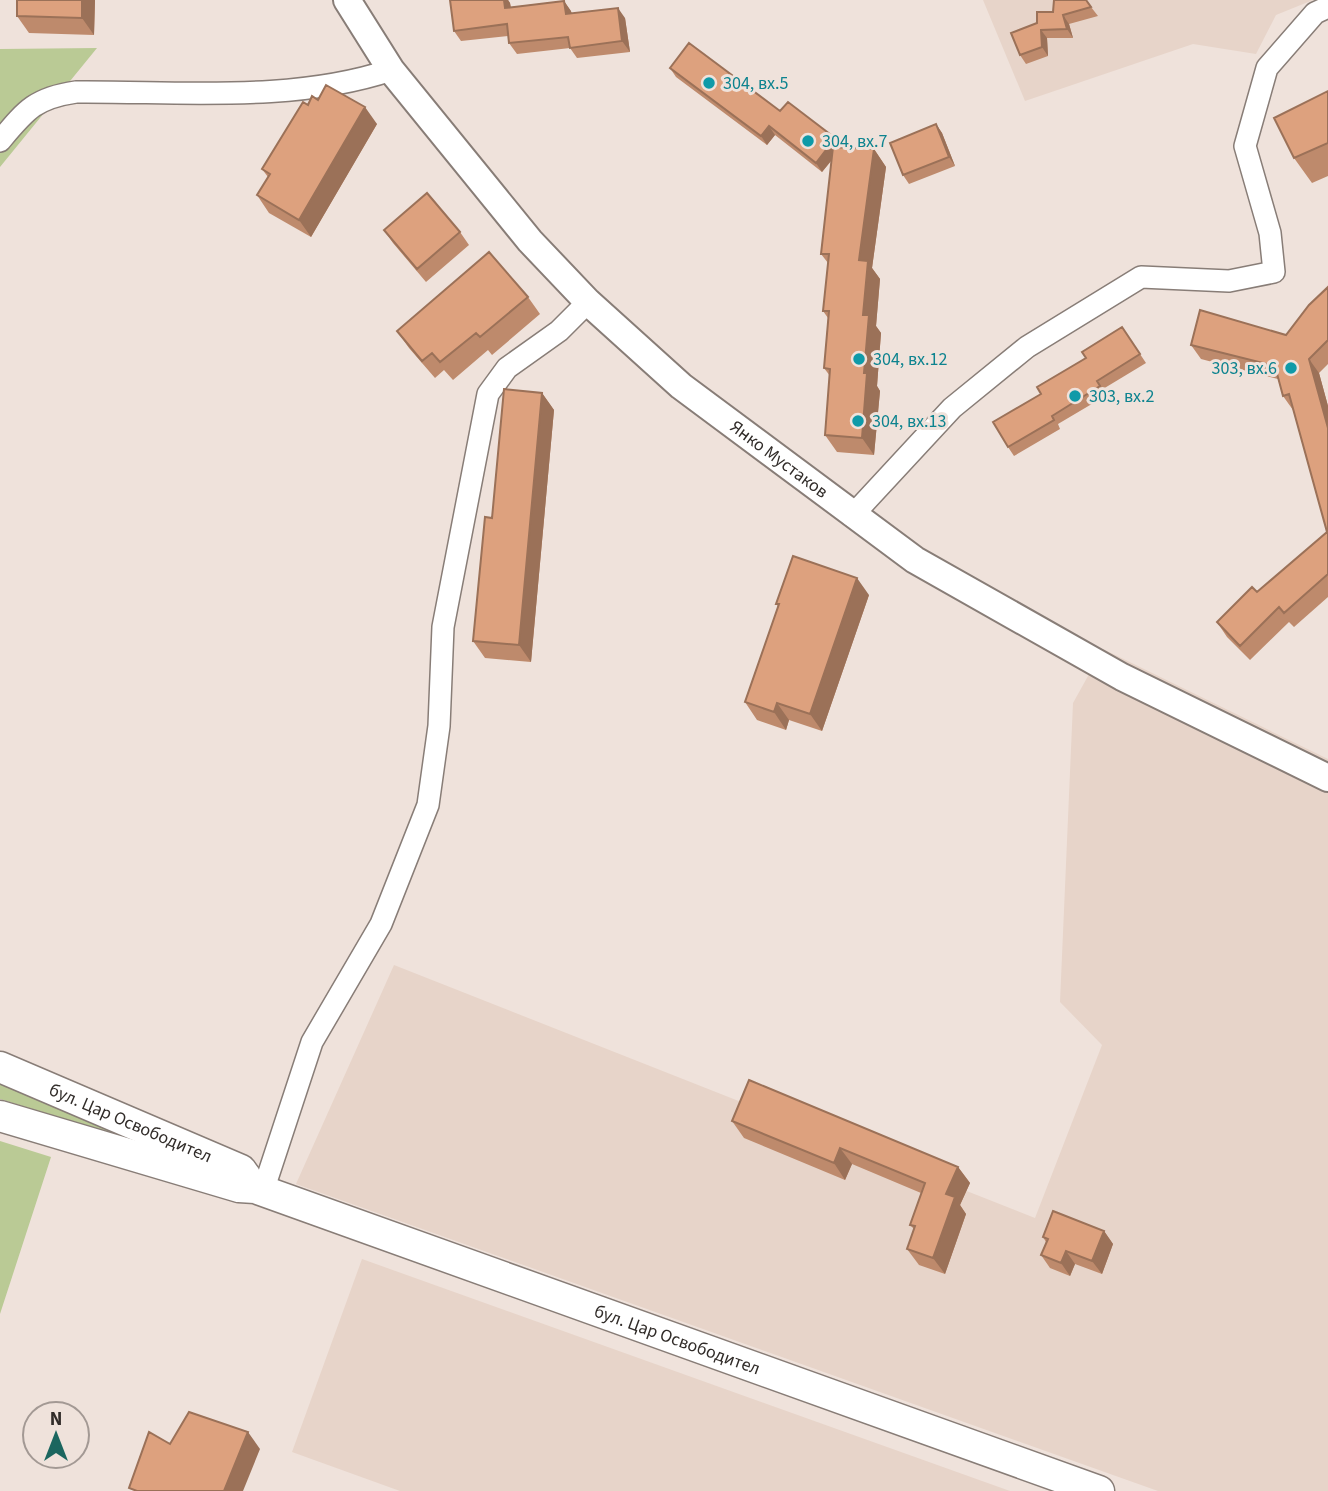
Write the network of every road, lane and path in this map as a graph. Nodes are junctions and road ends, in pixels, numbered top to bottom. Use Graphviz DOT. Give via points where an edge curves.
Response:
graph roads {
  1 [pos="347,0"];
  2 [pos="1328,7"];
  3 [pos="391,70"];
  4 [pos="0,141"];
  5 [pos="588,303"];
  6 [pos="852,516"];
  7 [pos="1328,778"];
  8 [pos="0,1068"];
  9 [pos="0,1116"];
  10 [pos="259,1189"];
  11 [pos="1099,1491"];
  1 -- 3 [label="street, Янко Мустаков"];
  2 -- 6 [label="street" via="1315,13 1267,68 1245,146 1270,233 1274,272 1229,281 1141,277 1027,347 952,408"];
  3 -- 4 [label="street" via="356,82 274,91 48,96 27,108"];
  3 -- 5 [label="street, Янко Мустаков" via="530,241"];
  5 -- 6 [label="street, Янко Мустаков" via="681,386"];
  5 -- 10 [label="street" via="559,331 507,368 488,394 443,627 439,726 428,805 381,924 312,1042"];
  6 -- 7 [label="street, Янко Мустаков" via="915,560 1048,637"];
  8 -- 10 [label="main road, бул. Цар Освободител" via="241,1170"];
  9 -- 10 [label="main road, бул. Цар Освободител" via="239,1187"];
  10 -- 11 [label="main road, бул. Цар Освободител"];
}
